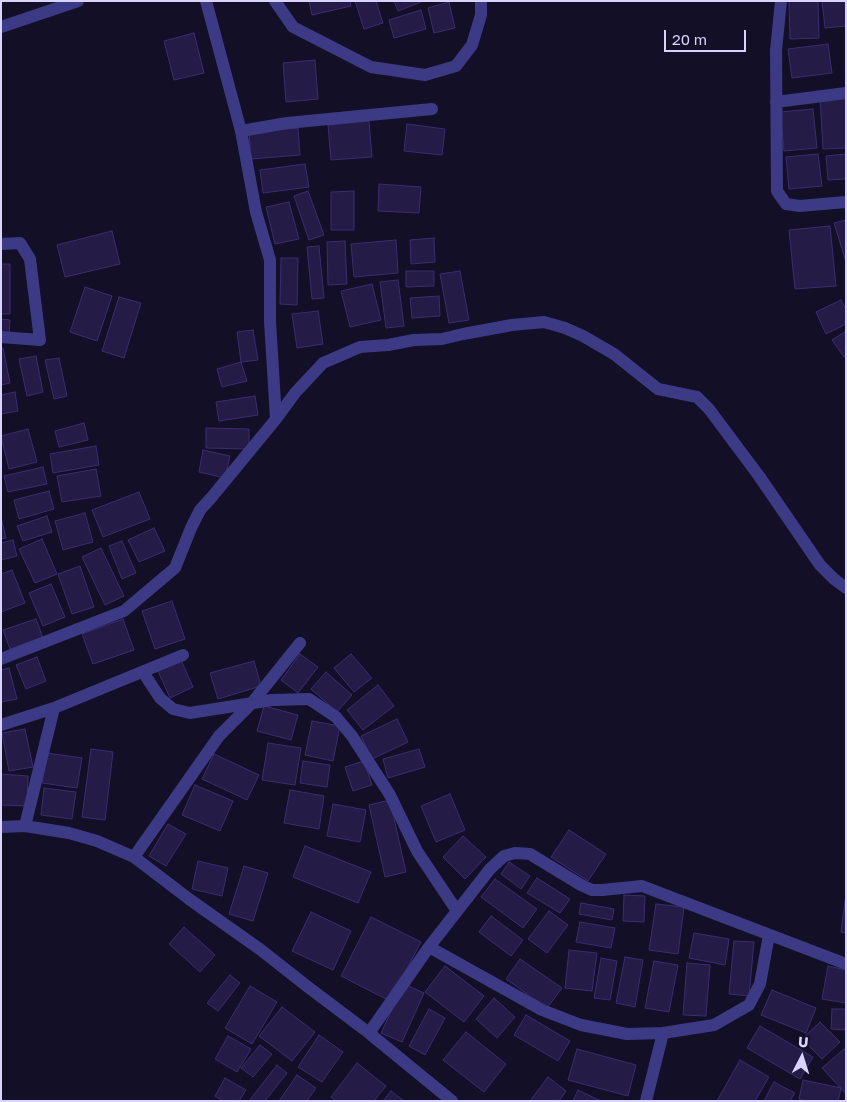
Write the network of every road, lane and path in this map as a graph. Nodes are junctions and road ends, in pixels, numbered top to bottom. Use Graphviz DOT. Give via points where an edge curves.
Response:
graph roads {
  1 [pos="78,1"];
  2 [pos="206,1"];
  3 [pos="275,1"];
  4 [pos="481,1"];
  5 [pos="780,1"];
  6 [pos="1,27"];
  7 [pos="846,92"];
  8 [pos="776,102"];
  9 [pos="432,109"];
  10 [pos="241,131"];
  11 [pos="846,202"];
  12 [pos="1,244"];
  13 [pos="1,337"];
  14 [pos="276,419"];
  15 [pos="846,588"];
  16 [pos="300,643"];
  17 [pos="183,655"];
  18 [pos="1,659"];
  19 [pos="142,672"];
  20 [pos="251,704"];
  21 [pos="54,708"];
  22 [pos="1,725"];
  23 [pos="25,826"];
  24 [pos="1,827"];
  25 [pos="134,857"];
  26 [pos="457,911"];
  27 [pos="769,935"];
  28 [pos="429,947"];
  29 [pos="846,964"];
  30 [pos="370,1033"];
  31 [pos="663,1034"];
  32 [pos="452,1101"];
  33 [pos="646,1101"];
  1 -- 6 [label="street"];
  2 -- 10 [label="street"];
  3 -- 4 [label="street" via="293,27 371,67 425,76 456,66 472,45"];
  5 -- 8 [label="street"];
  7 -- 8 [label="street"];
  8 -- 11 [label="street" via="777,191 786,204"];
  9 -- 10 [label="street" via="287,123"];
  10 -- 14 [label="street" via="256,212 270,260"];
  12 -- 13 [label="street" via="20,243 30,259 40,340"];
  14 -- 15 [label="street" via="323,363 360,347 442,339 520,324 544,322 565,328 614,354 658,389 697,397 759,476 820,565"];
  14 -- 18 [label="street" via="200,510 175,568 124,611"];
  16 -- 20 [label="street"];
  17 -- 19 [label="street"];
  19 -- 20 [label="street" via="160,698 173,709 190,713"];
  19 -- 21 [label="street"];
  20 -- 25 [label="street" via="219,736"];
  20 -- 26 [label="street" via="272,700 310,700 336,717 390,795 417,852"];
  21 -- 22 [label="street"];
  21 -- 23 [label="street"];
  23 -- 24 [label="street"];
  23 -- 25 [label="street" via="69,833"];
  25 -- 30 [label="street"];
  26 -- 27 [label="street" via="504,856 530,854 592,890 642,886"];
  26 -- 28 [label="street"];
  27 -- 29 [label="street"];
  27 -- 31 [label="street" via="760,984 748,1005 714,1025"];
  28 -- 30 [label="street"];
  28 -- 31 [label="street" via="542,1010 581,1025 627,1034"];
  30 -- 32 [label="street"];
  31 -- 33 [label="street"];
}
